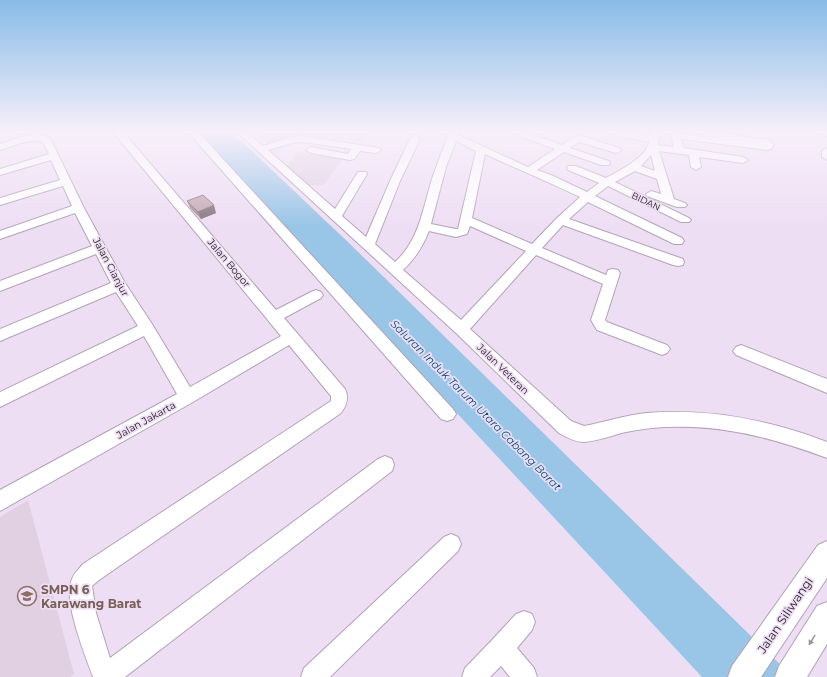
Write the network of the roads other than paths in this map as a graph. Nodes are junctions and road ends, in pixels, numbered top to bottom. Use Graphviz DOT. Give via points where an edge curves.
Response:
graph roads {
  1 [pos="28,164"];
  2 [pos="58,164"];
  3 [pos="145,164"];
  4 [pos="221,164"];
  5 [pos="278,164"];
  6 [pos="403,164"];
  7 [pos="442,164"];
  8 [pos="478,164"];
  9 [pos="512,164"];
  10 [pos="542,164"];
  11 [pos="636,164"];
  12 [pos="660,164"];
  13 [pos="695,164"];
  14 [pos="634,167"];
  15 [pos="696,167"];
  16 [pos="572,168"];
  17 [pos="0,172"];
  18 [pos="529,172"];
  19 [pos="362,174"];
  20 [pos="663,178"];
  21 [pos="610,181"];
  22 [pos="66,182"];
  23 [pos="587,197"];
  24 [pos="669,201"];
  25 [pos="0,202"];
  26 [pos="681,205"];
  27 [pos="78,208"];
  28 [pos="336,216"];
  29 [pos="466,220"];
  30 [pos="561,220"];
  31 [pos="685,220"];
  32 [pos="424,226"];
  33 [pos="0,235"];
  34 [pos="678,241"];
  35 [pos="368,246"];
  36 [pos="99,248"];
  37 [pos="534,249"];
  38 [pos="678,262"];
  39 [pos="395,270"];
  40 [pos="119,285"];
  41 [pos="0,286"];
  42 [pos="316,295"];
  43 [pos="274,317"];
  44 [pos="147,328"];
  45 [pos="462,329"];
  46 [pos="0,335"];
  47 [pos="291,337"];
  48 [pos="662,349"];
  49 [pos="741,350"];
  50 [pos="827,386"];
  51 [pos="187,397"];
  52 [pos="0,400"];
  53 [pos="447,414"];
  54 [pos="827,450"];
  55 [pos="385,465"];
  56 [pos="0,501"];
  57 [pos="451,544"];
  58 [pos="827,554"];
  59 [pos="827,616"];
  60 [pos="524,622"];
  61 [pos="501,647"];
  62 [pos="794,670"];
  63 [pos="105,677"];
  64 [pos="313,677"];
  65 [pos="474,677"];
  66 [pos="525,677"];
  67 [pos="743,677"];
  1 -- 17 [label="street"];
  2 -- 22 [label="street, Jalan Cianjur"];
  3 -- 43 [label="street, Jalan Bogor"];
  4 -- 53 [label="street"];
  5 -- 28 [label="street, Jalan Veteran"];
  6 -- 35 [label="street"];
  7 -- 32 [label="street"];
  8 -- 29 [label="street"];
  9 -- 18 [label="street"];
  10 -- 18 [label="street"];
  11 -- 14 [label="street"];
  12 -- 20 [label="street"];
  13 -- 15 [label="street"];
  14 -- 20 [label="street"];
  14 -- 21 [label="street"];
  16 -- 21 [label="street"];
  18 -- 23 [label="street" via="547,177"];
  19 -- 28 [label="street"];
  20 -- 24 [label="street"];
  21 -- 23 [label="street"];
  21 -- 24 [label="street"];
  21 -- 31 [label="street, BIDAN"];
  22 -- 25 [label="street"];
  22 -- 27 [label="street, Jalan Cianjur"];
  23 -- 30 [label="street"];
  23 -- 34 [label="street"];
  24 -- 26 [label="street"];
  27 -- 33 [label="street"];
  27 -- 36 [label="street, Jalan Cianjur" via="92,230"];
  28 -- 35 [label="street, Jalan Veteran"];
  29 -- 32 [label="street" via="460,233"];
  29 -- 37 [label="street"];
  30 -- 37 [label="street"];
  30 -- 38 [label="street"];
  32 -- 39 [label="street" via="412,253"];
  35 -- 39 [label="street, Jalan Veteran"];
  36 -- 40 [label="street, Jalan Cianjur"];
  36 -- 41 [label="street"];
  37 -- 45 [label="street"];
  37 -- 48 [label="street" via="612,278 598,320 602,326"];
  39 -- 45 [label="street, Jalan Veteran"];
  40 -- 44 [label="street, Jalan Cianjur"];
  40 -- 46 [label="street"];
  42 -- 43 [label="street"];
  43 -- 47 [label="street, Jalan Bogor"];
  44 -- 51 [label="street, Jalan Cianjur"];
  44 -- 52 [label="street"];
  45 -- 54 [label="street, Jalan Veteran" via="524,390 574,432 584,434 647,421 692,420 771,430"];
  47 -- 51 [label="street, Jalan Jakarta"];
  47 -- 63 [label="street, Jalan Bogor" via="339,394 340,402 335,408 91,572 82,582 80,594"];
  49 -- 50 [label="street"];
  51 -- 56 [label="street, Jalan Jakarta"];
  55 -- 63 [label="street"];
  57 -- 64 [label="street"];
  58 -- 67 [label="main road, Jalan Siliwangi"];
  59 -- 62 [label="main road, one-way"];
  60 -- 61 [label="street"];
  61 -- 65 [label="street"];
  61 -- 66 [label="street"];
}
